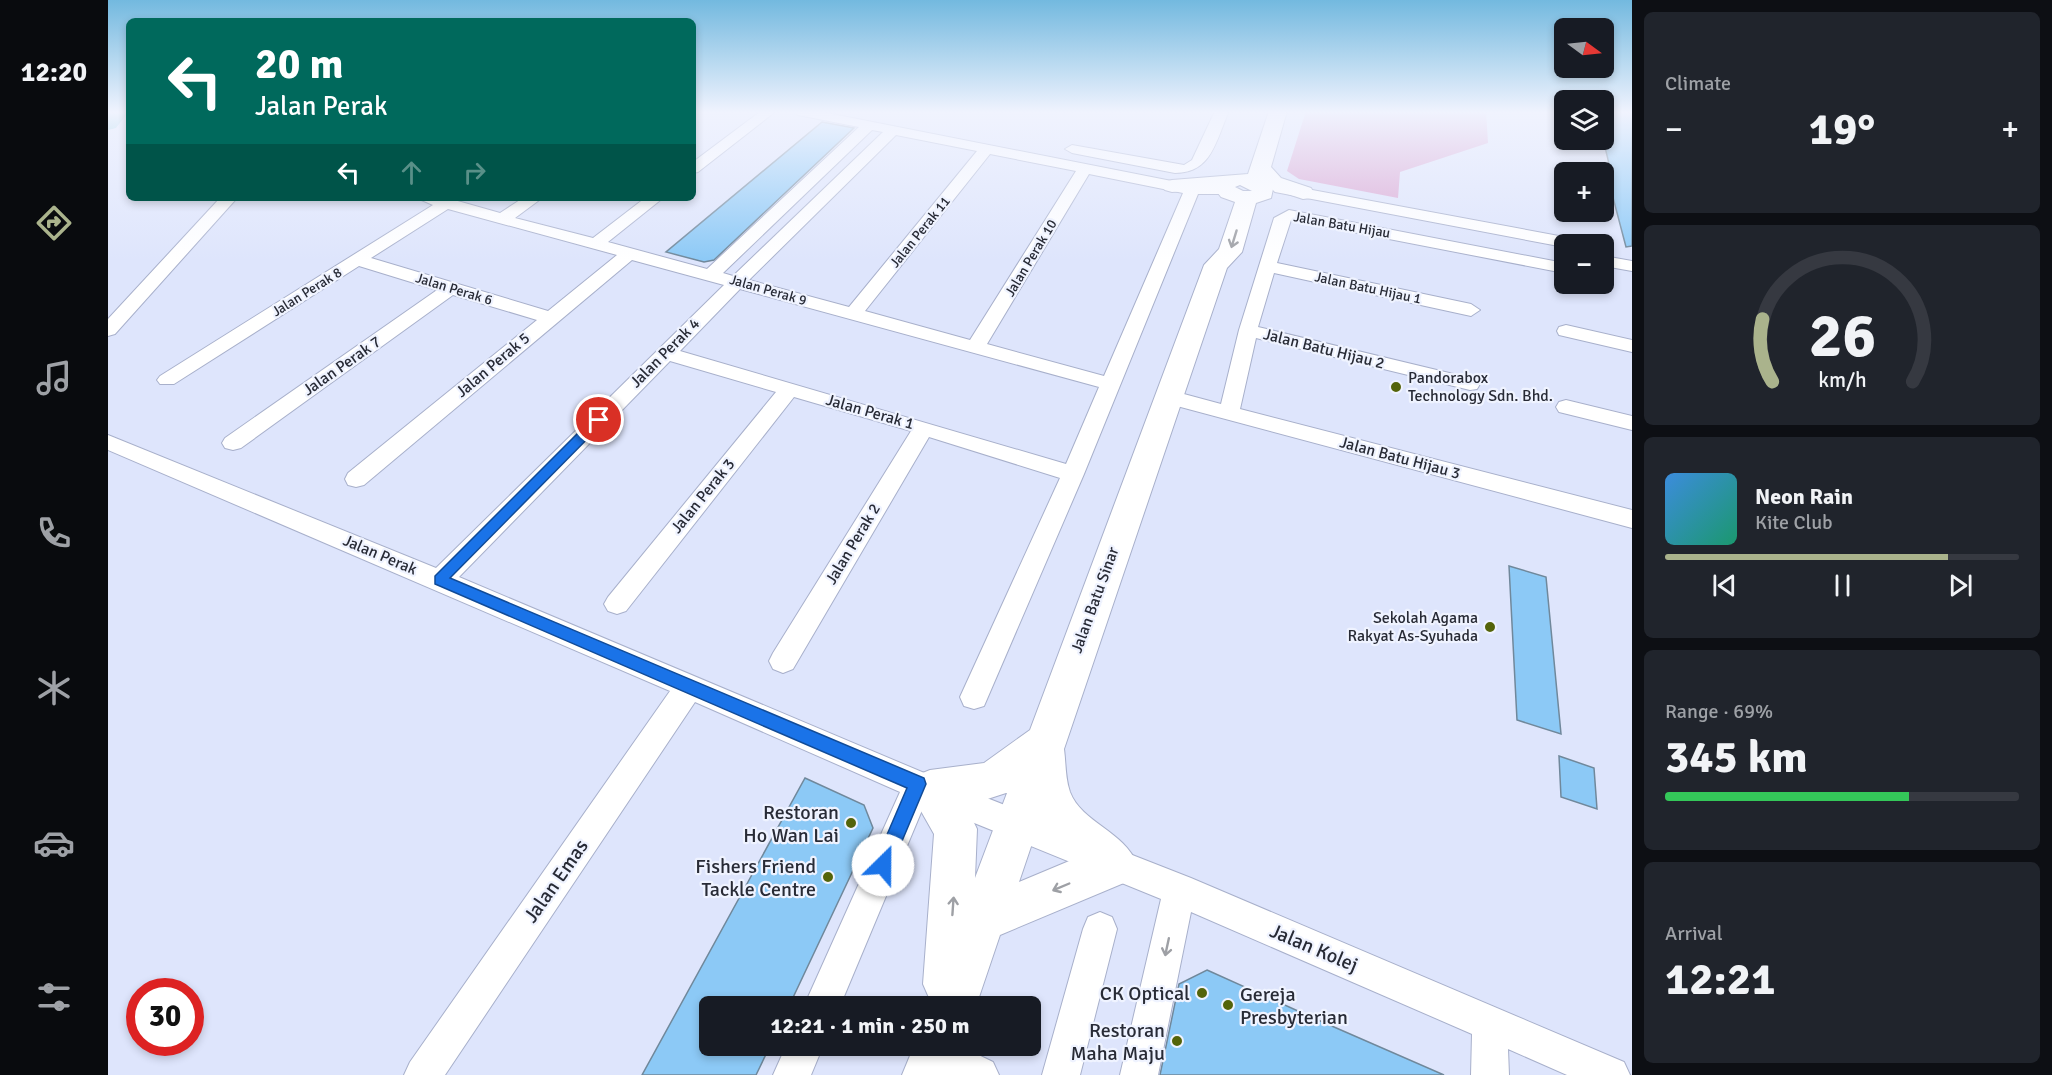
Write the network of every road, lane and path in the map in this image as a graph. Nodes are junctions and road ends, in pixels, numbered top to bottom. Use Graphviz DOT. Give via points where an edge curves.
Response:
graph roads {
  1 [pos="831,161"];
  2 [pos="861,161"];
  3 [pos="976,161"];
  4 [pos="1049,161"];
  5 [pos="1134,161"];
  6 [pos="1199,161"];
  7 [pos="1244,161"];
  8 [pos="1256,161"];
  9 [pos="1053,162"];
  10 [pos="1085,169"];
  11 [pos="1182,188"];
  12 [pos="1245,188"];
  13 [pos="1298,196"];
  14 [pos="226,201"];
  15 [pos="438,201"];
  16 [pos="530,201"];
  17 [pos="652,201"];
  18 [pos="447,203"];
  19 [pos="1218,216"];
  20 [pos="504,218"];
  21 [pos="1554,240"];
  22 [pos="597,243"];
  23 [pos="1554,251"];
  24 [pos="631,252"];
  25 [pos="1614,252"];
  26 [pos="1632,255"];
  27 [pos="358,260"];
  28 [pos="1614,263"];
  29 [pos="1216,265"];
  30 [pos="1266,266"];
  31 [pos="1554,266"];
  32 [pos="1632,266"];
  33 [pos="712,274"];
  34 [pos="1614,278"];
  35 [pos="738,281"];
  36 [pos="1632,282"];
  37 [pos="451,288"];
  38 [pos="1471,309"];
  39 [pos="853,314"];
  40 [pos="550,318"];
  41 [pos="108,330"];
  42 [pos="1248,330"];
  43 [pos="1566,331"];
  44 [pos="976,346"];
  45 [pos="1632,346"];
  46 [pos="665,353"];
  47 [pos="167,380"];
  48 [pos="1111,384"];
  49 [pos="1470,384"];
  50 [pos="789,388"];
  51 [pos="1169,396"];
  52 [pos="1566,407"];
  53 [pos="1229,412"];
  54 [pos="1632,423"];
  55 [pos="924,428"];
  56 [pos="108,442"];
  57 [pos="232,443"];
  58 [pos="1072,474"];
  59 [pos="356,479"];
  60 [pos="1632,519"];
  61 [pos="440,580"];
  62 [pos="617,604"];
  63 [pos="783,661"];
  64 [pos="690,686"];
  65 [pos="974,697"];
  66 [pos="1043,744"];
  67 [pos="924,787"];
  68 [pos="1016,823"];
  69 [pos="1115,864"];
  70 [pos="1179,890"];
  71 [pos="982,920"];
  72 [pos="1100,929"];
  73 [pos="827,996"];
  74 [pos="947,996"];
  75 [pos="955,996"];
  76 [pos="1490,1023"];
  77 [pos="801,1056"];
  78 [pos="933,1060"];
  79 [pos="423,1075"];
  80 [pos="792,1075"];
  81 [pos="980,1075"];
  82 [pos="1061,1075"];
  83 [pos="1139,1075"];
  84 [pos="1490,1075"];
  85 [pos="1611,1075"];
  1 -- 33 [label="street"];
  2 -- 35 [label="street, Jalan Perak 4"];
  3 -- 39 [label="street, Jalan Perak 11"];
  4 -- 9 [label="street"];
  5 -- 6 [label="street" via="1187,169"];
  7 -- 12 [label="street, Jalan Batu Sinar"];
  8 -- 12 [label="street, Jalan Batu Sinar"];
  9 -- 10 [label="street"];
  10 -- 11 [label="street"];
  10 -- 44 [label="street, Jalan Perak 10"];
  11 -- 12 [label="street"];
  11 -- 19 [label="street"];
  11 -- 48 [label="street"];
  12 -- 13 [label="street" via="1274,182"];
  12 -- 13 [label="street" via="1259,201"];
  12 -- 19 [label="street"];
  12 -- 29 [label="street, Jalan Batu Sinar, one-way" via="1230,252"];
  13 -- 21 [label="street, Jalan Batu Hijau"];
  13 -- 23 [label="street, Jalan Batu Hijau"];
  14 -- 41 [label="street"];
  15 -- 18 [label="street, Jalan Perak 9"];
  16 -- 20 [label="street"];
  17 -- 22 [label="street"];
  18 -- 20 [label="street, Jalan Perak 9"];
  18 -- 27 [label="street, Jalan Perak 8"];
  19 -- 29 [label="street" via="1211,247"];
  20 -- 22 [label="street, Jalan Perak 9"];
  22 -- 24 [label="street, Jalan Perak 9"];
  24 -- 33 [label="street, Jalan Perak 9"];
  24 -- 40 [label="street, Jalan Perak 5"];
  25 -- 26 [label="street"];
  27 -- 37 [label="street, Jalan Perak 6"];
  27 -- 47 [label="street, Jalan Perak 8"];
  28 -- 32 [label="street"];
  29 -- 51 [label="street, Jalan Batu Sinar"];
  30 -- 31 [label="street, Jalan Batu Hijau" via="1282,218 1297,215"];
  30 -- 38 [label="street, Jalan Batu Hijau 1"];
  30 -- 42 [label="street, Jalan Batu Hijau"];
  33 -- 35 [label="street, Jalan Perak 9"];
  34 -- 36 [label="street"];
  35 -- 39 [label="street, Jalan Perak 9"];
  35 -- 46 [label="street, Jalan Perak 4"];
  37 -- 40 [label="street, Jalan Perak 6"];
  37 -- 57 [label="street, Jalan Perak 7"];
  39 -- 44 [label="street, Jalan Perak 9"];
  40 -- 59 [label="street, Jalan Perak 5"];
  42 -- 49 [label="street, Jalan Batu Hijau 2"];
  42 -- 53 [label="street, Jalan Batu Hijau"];
  43 -- 45 [label="street"];
  44 -- 48 [label="street, Jalan Perak 9"];
  46 -- 50 [label="street, Jalan Perak 1"];
  46 -- 61 [label="street, Jalan Perak 4"];
  48 -- 58 [label="street"];
  50 -- 55 [label="street, Jalan Perak 1"];
  50 -- 62 [label="street, Jalan Perak 3"];
  51 -- 53 [label="street, Jalan Batu Hijau 3"];
  51 -- 66 [label="street, Jalan Batu Sinar"];
  52 -- 54 [label="street"];
  53 -- 60 [label="street, Jalan Batu Hijau 3"];
  55 -- 58 [label="street, Jalan Perak 1"];
  55 -- 63 [label="street, Jalan Perak 2"];
  56 -- 61 [label="street, Jalan Perak"];
  58 -- 65 [label="street"];
  61 -- 64 [label="street, Jalan Perak"];
  64 -- 67 [label="street, Jalan Perak"];
  64 -- 79 [label="street, Jalan Emas"];
  66 -- 67 [label="street" via="1013,771 991,780 962,788"];
  66 -- 68 [label="street, Jalan Batu Sinar"];
  66 -- 69 [label="street" via="1054,805 1065,821"];
  67 -- 68 [label="street, Jalan Perak"];
  67 -- 73 [label="street"];
  74 -- 67 [label="street, one-way" via="956,829"];
  68 -- 69 [label="street, Jalan Kolej"];
  68 -- 71 [label="street, Jalan Batu Sinar"];
  69 -- 70 [label="street, Jalan Kolej"];
  69 -- 71 [label="street, one-way"];
  70 -- 76 [label="street, Jalan Kolej"];
  70 -- 83 [label="street, one-way"];
  71 -- 75 [label="street, Jalan Batu Sinar"];
  72 -- 82 [label="street"];
  76 -- 84 [label="street"];
  76 -- 85 [label="street, Jalan Kolej"];
  77 -- 80 [label="street"];
  78 -- 81 [label="street" via="962,1066"];
}
